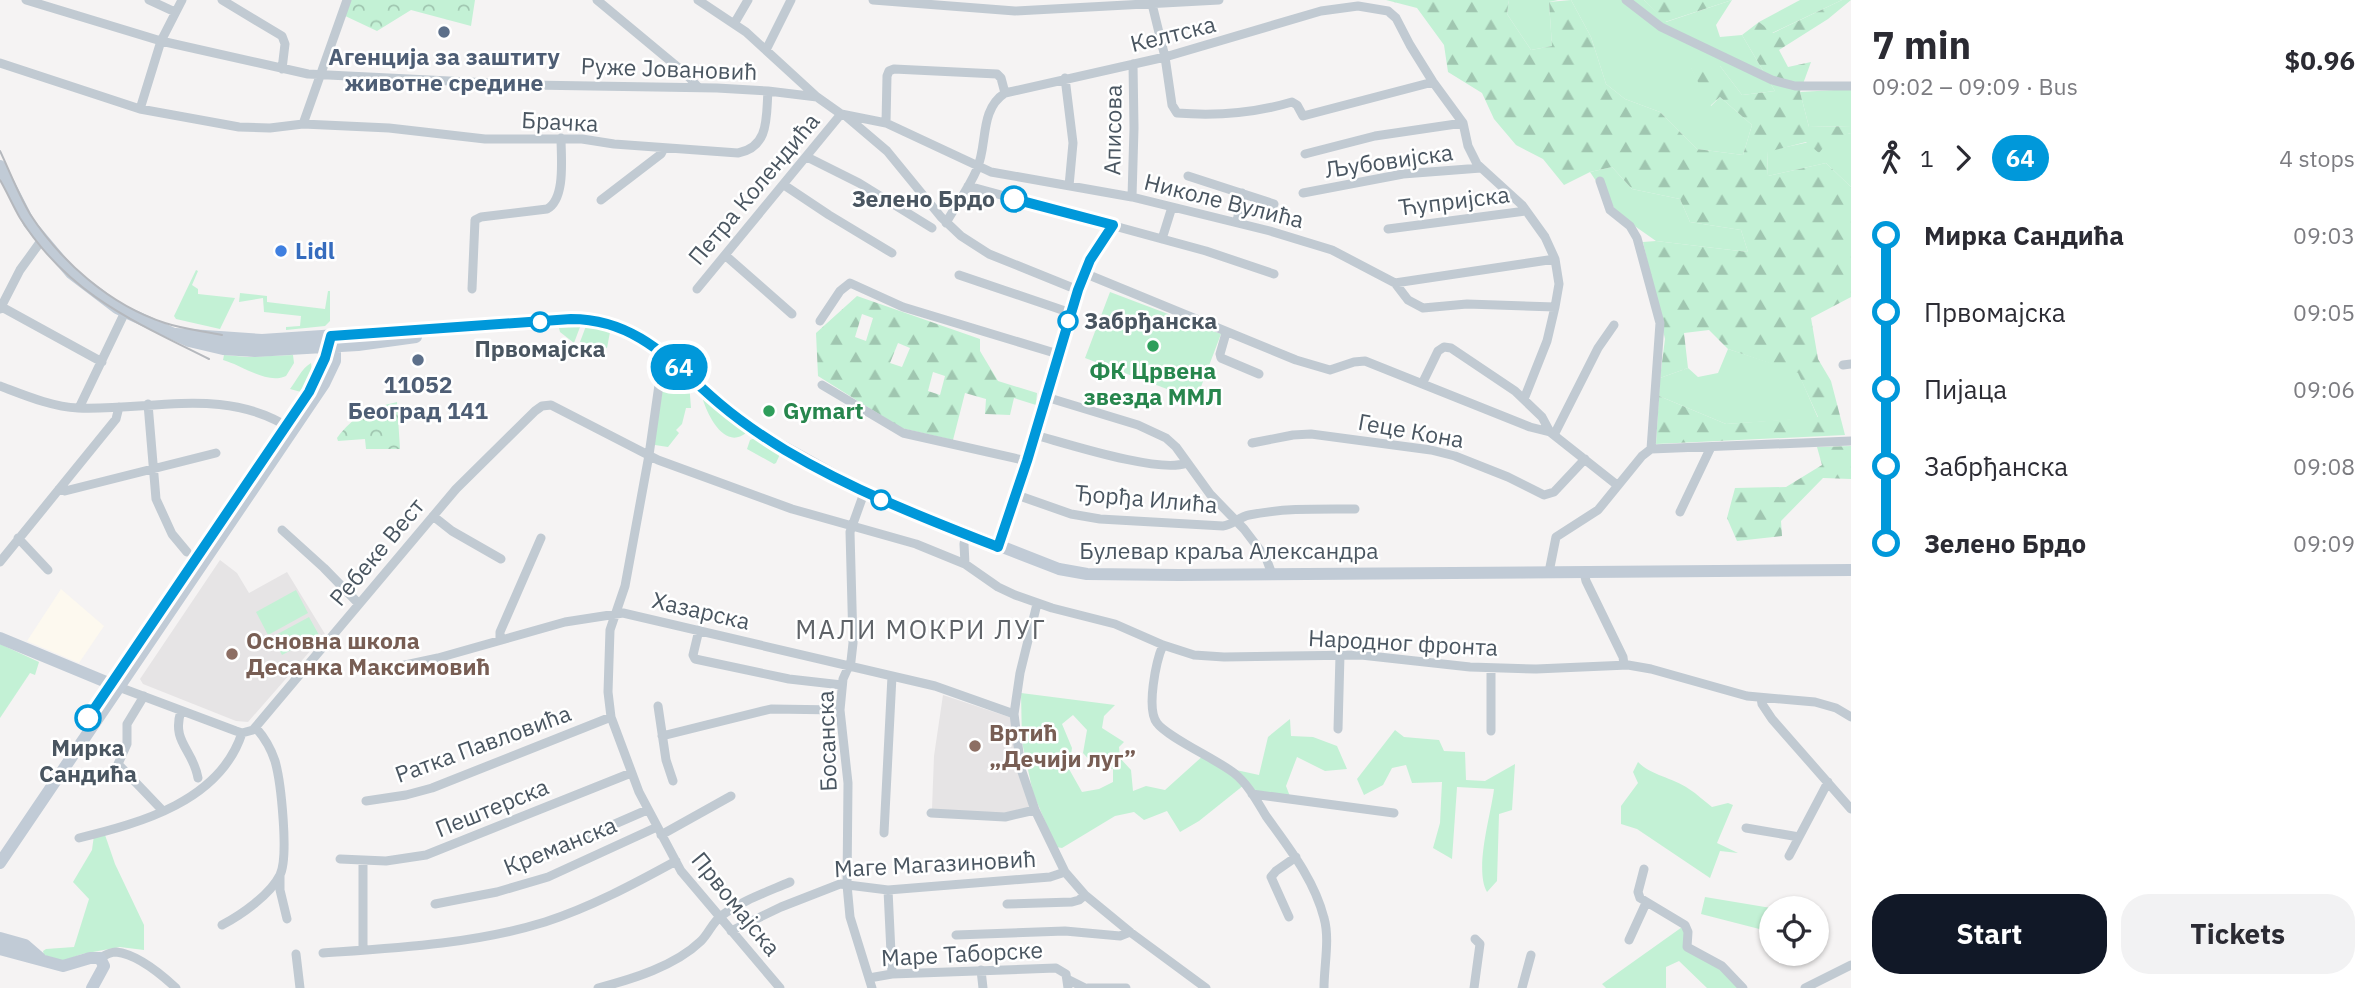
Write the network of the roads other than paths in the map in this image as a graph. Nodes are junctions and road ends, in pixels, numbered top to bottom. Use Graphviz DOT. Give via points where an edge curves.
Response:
graph roads {
  1 [pos="26,0"];
  2 [pos="149,0"];
  3 [pos="182,0"];
  4 [pos="222,0"];
  5 [pos="347,0"];
  6 [pos="597,0"];
  7 [pos="698,0"];
  8 [pos="748,0"];
  9 [pos="791,0"];
  10 [pos="873,0"];
  11 [pos="1219,0"];
  12 [pos="1626,0"];
  13 [pos="1152,1"];
  14 [pos="175,12"];
  15 [pos="734,24"];
  16 [pos="160,41"];
  17 [pos="766,50"];
  18 [pos="1165,57"];
  19 [pos="0,63"];
  20 [pos="1133,64"];
  21 [pos="282,69"];
  22 [pos="320,74"];
  23 [pos="1065,78"];
  24 [pos="1433,82"];
  25 [pos="1851,86"];
  26 [pos="698,88"];
  27 [pos="768,91"];
  28 [pos="1005,93"];
  29 [pos="817,97"];
  30 [pos="140,109"];
  31 [pos="844,115"];
  32 [pos="886,123"];
  33 [pos="1463,123"];
  34 [pos="303,124"];
  35 [pos="561,138"];
  36 [pos="664,148"];
  37 [pos="1306,154"];
  38 [pos="807,157"];
  39 [pos="978,167"];
  40 [pos="1480,168"];
  41 [pos="1,171"];
  42 [pos="1188,176"];
  43 [pos="1600,181"];
  44 [pos="785,185"];
  45 [pos="968,186"];
  46 [pos="1069,186"];
  47 [pos="1242,193"];
  48 [pos="1303,193"];
  49 [pos="1132,197"];
  50 [pos="601,200"];
  51 [pos="1274,204"];
  52 [pos="1172,206"];
  53 [pos="1526,211"];
  54 [pos="1237,222"];
  55 [pos="946,223"];
  56 [pos="1113,225"];
  57 [pos="932,228"];
  58 [pos="1388,229"];
  59 [pos="1162,239"];
  60 [pos="41,241"];
  61 [pos="892,253"];
  62 [pos="725,255"];
  63 [pos="1555,259"];
  64 [pos="1084,273"];
  65 [pos="1274,274"];
  66 [pos="959,275"];
  67 [pos="1395,283"];
  68 [pos="472,289"];
  69 [pos="697,289"];
  70 [pos="1078,290"];
  71 [pos="0,307"];
  72 [pos="1555,307"];
  73 [pos="125,312"];
  74 [pos="1071,313"];
  75 [pos="792,314"];
  76 [pos="820,321"];
  77 [pos="1614,325"];
  78 [pos="464,327"];
  79 [pos="1226,333"];
  80 [pos="176,334"];
  81 [pos="333,341"];
  82 [pos="358,345"];
  83 [pos="299,348"];
  84 [pos="1058,354"];
  85 [pos="666,356"];
  86 [pos="335,361"];
  87 [pos="102,362"];
  88 [pos="1259,374"];
  89 [pos="316,379"];
  90 [pos="1422,384"];
  91 [pos="822,385"];
  92 [pos="0,386"];
  93 [pos="1046,397"];
  94 [pos="1524,399"];
  95 [pos="148,404"];
  96 [pos="551,405"];
  97 [pos="119,407"];
  98 [pos="79,408"];
  99 [pos="290,428"];
  100 [pos="1552,434"];
  101 [pos="1035,435"];
  102 [pos="1851,441"];
  103 [pos="1252,443"];
  104 [pos="1712,447"];
  105 [pos="1651,449"];
  106 [pos="216,453"];
  107 [pos="649,456"];
  108 [pos="1584,460"];
  109 [pos="1027,461"];
  110 [pos="1186,463"];
  111 [pos="152,468"];
  112 [pos="1617,485"];
  113 [pos="59,489"];
  114 [pos="864,493"];
  115 [pos="1017,495"];
  116 [pos="1355,509"];
  117 [pos="1680,512"];
  118 [pos="433,516"];
  119 [pos="1237,520"];
  120 [pos="851,526"];
  121 [pos="282,530"];
  122 [pos="966,534"];
  123 [pos="18,538"];
  124 [pos="541,538"];
  125 [pos="998,547"];
  126 [pos="187,552"];
  127 [pos="501,559"];
  128 [pos="0,562"];
  129 [pos="965,564"];
  130 [pos="48,570"];
  131 [pos="1851,570"];
  132 [pos="1549,572"];
  133 [pos="1584,572"];
  134 [pos="1272,574"];
  135 [pos="359,604"];
  136 [pos="1037,604"];
  137 [pos="615,613"];
  138 [pos="699,630"];
  139 [pos="0,638"];
  140 [pos="500,640"];
  141 [pos="1163,645"];
  142 [pos="1340,655"];
  143 [pos="1624,665"];
  144 [pos="849,667"];
  145 [pos="1491,668"];
  146 [pos="377,671"];
  147 [pos="892,676"];
  148 [pos="842,685"];
  149 [pos="115,686"];
  150 [pos="144,696"];
  151 [pos="1761,698"];
  152 [pos="658,706"];
  153 [pos="181,710"];
  154 [pos="840,710"];
  155 [pos="1014,714"];
  156 [pos="611,717"];
  157 [pos="1851,717"];
  158 [pos="256,728"];
  159 [pos="1338,729"];
  160 [pos="1491,731"];
  161 [pos="243,733"];
  162 [pos="662,736"];
  163 [pos="631,773"];
  164 [pos="198,778"];
  165 [pos="673,781"];
  166 [pos="1828,782"];
  167 [pos="1252,794"];
  168 [pos="731,796"];
  169 [pos="366,801"];
  170 [pos="1851,809"];
  171 [pos="647,810"];
  172 [pos="1035,810"];
  173 [pos="163,811"];
  174 [pos="931,813"];
  175 [pos="1394,813"];
  176 [pos="1746,828"];
  177 [pos="659,831"];
  178 [pos="884,833"];
  179 [pos="585,837"];
  180 [pos="1799,837"];
  181 [pos="79,838"];
  182 [pos="0,849"];
  183 [pos="1789,856"];
  184 [pos="1296,857"];
  185 [pos="340,859"];
  186 [pos="363,860"];
  187 [pos="676,861"];
  188 [pos="0,863"];
  189 [pos="1644,869"];
  190 [pos="1065,872"];
  191 [pos="280,875"];
  192 [pos="790,882"];
  193 [pos="847,885"];
  194 [pos="888,890"];
  195 [pos="1085,895"];
  196 [pos="1646,902"];
  197 [pos="435,904"];
  198 [pos="1007,904"];
  199 [pos="1289,917"];
  200 [pos="719,918"];
  201 [pos="287,919"];
  202 [pos="222,925"];
  203 [pos="731,932"];
  204 [pos="1130,932"];
  205 [pos="956,935"];
  206 [pos="1475,939"];
  207 [pos="1629,940"];
  208 [pos="1,942"];
  209 [pos="363,950"];
  210 [pos="323,953"];
  211 [pos="296,954"];
  212 [pos="1531,955"];
  213 [pos="100,958"];
  214 [pos="1851,965"];
  215 [pos="981,970"];
  216 [pos="892,974"];
  217 [pos="871,983"];
  218 [pos="1068,984"];
  219 [pos="1199,986"];
  220 [pos="92,988"];
  221 [pos="176,988"];
  222 [pos="300,988"];
  223 [pos="598,988"];
  224 [pos="780,988"];
  225 [pos="983,988"];
  226 [pos="1086,988"];
  227 [pos="1126,988"];
  228 [pos="1324,988"];
  229 [pos="1474,988"];
  230 [pos="1522,988"];
  231 [pos="1743,988"];
  232 [pos="1805,988"];
  1 -- 16 [label="street, Руже Јовановић"];
  2 -- 14 [label="street"];
  3 -- 14 [label="street"];
  4 -- 21 [label="street" via="282,36"];
  5 -- 22 [label="street"];
  6 -- 26 [label="street"];
  7 -- 15 [label="street"];
  8 -- 15 [label="street"];
  9 -- 17 [label="street"];
  10 -- 13 [label="street" via="1015,11"];
  11 -- 13 [label="street"];
  12 -- 25 [label="street" via="1661,27 1772,80 1795,86"];
  13 -- 18 [label="street"];
  14 -- 16 [label="street"];
  15 -- 17 [label="street"];
  16 -- 21 [label="street, Руже Јовановић"];
  16 -- 30 [label="street"];
  17 -- 29 [label="street"];
  18 -- 20 [label="street, Келтска"];
  18 -- 24 [label="street, Келтска" via="1321,11 1367,6 1383,8 1396,18"];
  18 -- 24 [label="street" via="1172,105 1180,113 1236,113 1292,102 1303,116"];
  19 -- 30 [label="street, Брачка"];
  20 -- 23 [label="street, Келтска"];
  20 -- 49 [label="street, Аписова"];
  21 -- 22 [label="street, Руже Јовановић"];
  22 -- 26 [label="street, Руже Јовановић"];
  22 -- 34 [label="street"];
  23 -- 28 [label="street, Келтска"];
  23 -- 46 [label="street" via="1073,142"];
  24 -- 33 [label="street, Келтска"];
  26 -- 27 [label="street, Руже Јовановић"];
  27 -- 29 [label="street, Руже Јовановић"];
  27 -- 36 [label="street, Брачка" via="764,133 753,148 738,153"];
  28 -- 32 [label="street" via="997,74 891,69"];
  28 -- 39 [label="street" via="988,116"];
  29 -- 31 [label="street"];
  30 -- 34 [label="street, Брачка" via="250,129"];
  31 -- 32 [label="street"];
  31 -- 38 [label="street, Петра Колендића"];
  31 -- 55 [label="street" via="887,151"];
  32 -- 39 [label="street, Николе Вулића"];
  33 -- 37 [label="street" via="1375,136"];
  33 -- 40 [label="street, Келтска"];
  34 -- 35 [label="street, Брачка" via="485,139"];
  35 -- 36 [label="street, Брачка"];
  35 -- 68 [label="street" via="559,194 554,205 475,220"];
  36 -- 50 [label="street"];
  38 -- 44 [label="street, Петра Колендића"];
  38 -- 57 [label="street"];
  39 -- 45 [label="street"];
  39 -- 46 [label="street, Николе Вулића"];
  40 -- 48 [label="street, Љубовијска" via="1403,174"];
  40 -- 53 [label="street"];
  41 -- 60 [label="main road, Булевар краља Александра"];
  42 -- 47 [label="street"];
  43 -- 105 [label="street" via="1611,210 1637,238 1660,323"];
  44 -- 61 [label="street"];
  44 -- 62 [label="street, Петра Колендића"];
  45 -- 55 [label="street"];
  45 -- 56 [label="street"];
  46 -- 49 [label="street, Николе Вулића"];
  47 -- 51 [label="street"];
  47 -- 54 [label="street"];
  49 -- 52 [label="street, Николе Вулића"];
  52 -- 54 [label="street, Николе Вулића"];
  52 -- 59 [label="street"];
  53 -- 58 [label="street, Ћупријска"];
  53 -- 63 [label="street"];
  54 -- 67 [label="street, Николе Вулића" via="1332,250"];
  55 -- 70 [label="street" via="989,254"];
  56 -- 59 [label="street"];
  56 -- 64 [label="street"];
  59 -- 65 [label="street"];
  60 -- 71 [label="street"];
  60 -- 73 [label="main road, Булевар краља Александра" via="78,280"];
  62 -- 69 [label="street, Петра Колендића"];
  62 -- 75 [label="street"];
  63 -- 67 [label="street"];
  63 -- 72 [label="street" via="1559,284"];
  64 -- 70 [label="street"];
  64 -- 79 [label="street"];
  66 -- 74 [label="street"];
  67 -- 72 [label="street, Николе Вулића" via="1408,300 1423,308 1467,304"];
  70 -- 74 [label="street"];
  71 -- 87 [label="street"];
  72 -- 94 [label="street"];
  73 -- 80 [label="main road, Булевар краља Александра"];
  73 -- 87 [label="street"];
  74 -- 84 [label="street"];
  76 -- 84 [label="street" via="850,283 903,307"];
  77 -- 100 [label="street"];
  78 -- 81 [label="main road, Булевар краља Александра"];
  78 -- 82 [label="main road, Булевар краља Александра"];
  78 -- 85 [label="main road, Булевар краља Александра" via="593,320 638,335"];
  79 -- 88 [label="street" via="1221,358"];
  79 -- 90 [label="street" via="1326,370 1365,361"];
  80 -- 81 [label="main road, Булевар краља Александра"];
  80 -- 83 [label="main road, Булевар краља Александра" via="237,351"];
  81 -- 82 [label="main road, Булевар краља Александра"];
  81 -- 83 [label="main road, Булевар краља Александра"];
  81 -- 86 [label="main road"];
  81 -- 89 [label="main road"];
  82 -- 86 [label="main road"];
  83 -- 89 [label="main road" via="314,359"];
  84 -- 93 [label="street"];
  85 -- 107 [label="street, Првомајска"];
  85 -- 114 [label="main road, Булевар краља Александра" via="755,431"];
  86 -- 99 [label="main road" via="324,384"];
  87 -- 98 [label="street"];
  89 -- 99 [label="main road"];
  90 -- 94 [label="street" via="1438,351 1447,347"];
  90 -- 100 [label="street"];
  91 -- 109 [label="street" via="902,433"];
  92 -- 98 [label="street"];
  93 -- 101 [label="street"];
  93 -- 110 [label="street" via="1148,428 1172,443"];
  94 -- 100 [label="street"];
  95 -- 97 [label="street"];
  95 -- 99 [label="street" via="231,405 267,414"];
  95 -- 111 [label="street"];
  96 -- 107 [label="street, Народног фронта"];
  96 -- 118 [label="street, Ребеке Вест" via="535,411"];
  97 -- 98 [label="street"];
  97 -- 113 [label="street" via="116,419"];
  99 -- 149 [label="main road"];
  100 -- 108 [label="street"];
  101 -- 109 [label="street"];
  101 -- 110 [label="street" via="1127,459 1176,466"];
  102 -- 104 [label="street"];
  103 -- 108 [label="street, Геце Кона" via="1311,434 1431,450 1473,462 1544,495 1554,492"];
  104 -- 105 [label="street"];
  104 -- 117 [label="street"];
  105 -- 112 [label="street"];
  106 -- 111 [label="street"];
  107 -- 120 [label="street, Народног фронта"];
  107 -- 137 [label="street, Првомајска" via="625,586"];
  108 -- 112 [label="street"];
  109 -- 115 [label="street"];
  110 -- 119 [label="street"];
  111 -- 113 [label="street"];
  111 -- 126 [label="street" via="158,508"];
  112 -- 132 [label="street" via="1598,510 1556,537"];
  113 -- 123 [label="street"];
  114 -- 120 [label="street, Босанска"];
  114 -- 122 [label="main road, Булевар краља Александра"];
  115 -- 119 [label="street, Ђорђа Илића" via="1100,519 1223,526"];
  115 -- 125 [label="street"];
  116 -- 119 [label="street, Ђорђа Илића" via="1277,512"];
  118 -- 127 [label="street"];
  118 -- 135 [label="street, Ребеке Вест"];
  119 -- 134 [label="street" via="1266,558"];
  120 -- 129 [label="street, Народног фронта"];
  120 -- 144 [label="street, Босанска" via="853,643"];
  121 -- 135 [label="street"];
  122 -- 125 [label="main road, Булевар краља Александра"];
  122 -- 129 [label="street"];
  123 -- 128 [label="street"];
  123 -- 130 [label="street"];
  124 -- 140 [label="street"];
  125 -- 134 [label="main road, Булевар краља Александра" via="1081,573"];
  129 -- 136 [label="street, Народног фронта" via="1006,591"];
  131 -- 133 [label="main road, Булевар краља Александра"];
  132 -- 133 [label="main road, Булевар краља Александра"];
  132 -- 134 [label="main road, Булевар краља Александра"];
  133 -- 143 [label="street"];
  135 -- 158 [label="street, Ребеке Вест"];
  136 -- 141 [label="street, Народног фронта" via="1115,624"];
  136 -- 155 [label="street"];
  137 -- 138 [label="street, Хазарска"];
  137 -- 140 [label="street, Хазарска"];
  137 -- 156 [label="street, Првомајска" via="608,653"];
  138 -- 144 [label="street, Хазарска"];
  138 -- 148 [label="street" via="695,659"];
  139 -- 149 [label="main road"];
  140 -- 146 [label="street, Хазарска"];
  141 -- 142 [label="street, Народног фронта" via="1207,657"];
  141 -- 167 [label="street" via="1153,705 1157,723 1234,774"];
  142 -- 145 [label="street, Народног фронта"];
  142 -- 159 [label="street"];
  143 -- 145 [label="street, Народног фронта"];
  143 -- 151 [label="street, Народног фронта"];
  144 -- 147 [label="street, Хазарска"];
  144 -- 148 [label="street, Босанска"];
  145 -- 160 [label="street"];
  147 -- 155 [label="street, Хазарска"];
  147 -- 178 [label="street"];
  148 -- 154 [label="street, Босанска"];
  149 -- 150 [label="street"];
  149 -- 182 [label="main road"];
  149 -- 188 [label="main road"];
  150 -- 153 [label="street"];
  150 -- 173 [label="street" via="127,723 127,744 118,764"];
  151 -- 157 [label="street, Народног фронта" via="1815,702"];
  151 -- 166 [label="street" via="1772,719"];
  152 -- 162 [label="street"];
  153 -- 161 [label="street"];
  153 -- 164 [label="street" via="178,733"];
  154 -- 162 [label="street" via="771,709"];
  154 -- 193 [label="street, Босанска" via="848,783"];
  155 -- 172 [label="street" via="1021,769"];
  156 -- 163 [label="street, Првомајска"];
  156 -- 169 [label="street, Ратка Павловића" via="432,788"];
  158 -- 161 [label="street, Ребеке Вест"];
  158 -- 191 [label="street" via="275,764 285,843"];
  161 -- 173 [label="street" via="215,777"];
  162 -- 165 [label="street"];
  163 -- 171 [label="street, Првомајска"];
  163 -- 186 [label="street, Пештерска" via="426,855"];
  166 -- 170 [label="street"];
  166 -- 180 [label="street"];
  167 -- 175 [label="street"];
  167 -- 184 [label="street"];
  168 -- 177 [label="street, Креманска"];
  171 -- 177 [label="street, Првомајска"];
  171 -- 179 [label="street"];
  172 -- 174 [label="street" via="1005,817"];
  172 -- 190 [label="street"];
  173 -- 181 [label="street" via="129,826"];
  176 -- 180 [label="street"];
  177 -- 187 [label="street, Првомајска"];
  177 -- 197 [label="street, Креманска" via="548,877"];
  180 -- 183 [label="street"];
  184 -- 199 [label="street" via="1271,877"];
  184 -- 228 [label="street" via="1324,918"];
  185 -- 186 [label="street, Пештерска"];
  186 -- 209 [label="street"];
  187 -- 200 [label="street, Првомајска"];
  187 -- 209 [label="street" via="615,893 542,922 458,940"];
  189 -- 196 [label="street" via="1638,895"];
  190 -- 194 [label="street, Маге Магазиновић"];
  190 -- 195 [label="street"];
  191 -- 201 [label="street"];
  191 -- 202 [label="street" via="249,907"];
  192 -- 200 [label="street"];
  193 -- 194 [label="street, Маге Магазиновић"];
  193 -- 203 [label="street, Маге Магазиновић" via="830,887"];
  193 -- 217 [label="street, Босанска" via="850,918"];
  194 -- 216 [label="street"];
  195 -- 198 [label="street" via="1072,902"];
  195 -- 204 [label="street"];
  196 -- 207 [label="street"];
  196 -- 231 [label="street" via="1685,925 1687,947 1722,966"];
  200 -- 203 [label="street, Првомајска"];
  200 -- 223 [label="street" via="703,940 674,960"];
  203 -- 224 [label="street, Првомајска"];
  204 -- 205 [label="street" via="1120,936 1065,931"];
  204 -- 219 [label="street"];
  206 -- 229 [label="street" via="1480,944"];
  208 -- 213 [label="main road" via="43,961 69,966"];
  209 -- 210 [label="street"];
  211 -- 222 [label="street"];
  212 -- 230 [label="street"];
  213 -- 220 [label="main road" via="104,966"];
  213 -- 221 [label="street" via="113,953 136,959"];
  214 -- 232 [label="street"];
  215 -- 216 [label="street, Маре Таборске"];
  215 -- 218 [label="street, Маре Таборске" via="1056,968 1063,971"];
  215 -- 225 [label="street"];
  216 -- 217 [label="street, Маре Таборске"];
  218 -- 226 [label="street, Маре Таборске"];
  226 -- 227 [label="street, Маре Таборске"];
}
